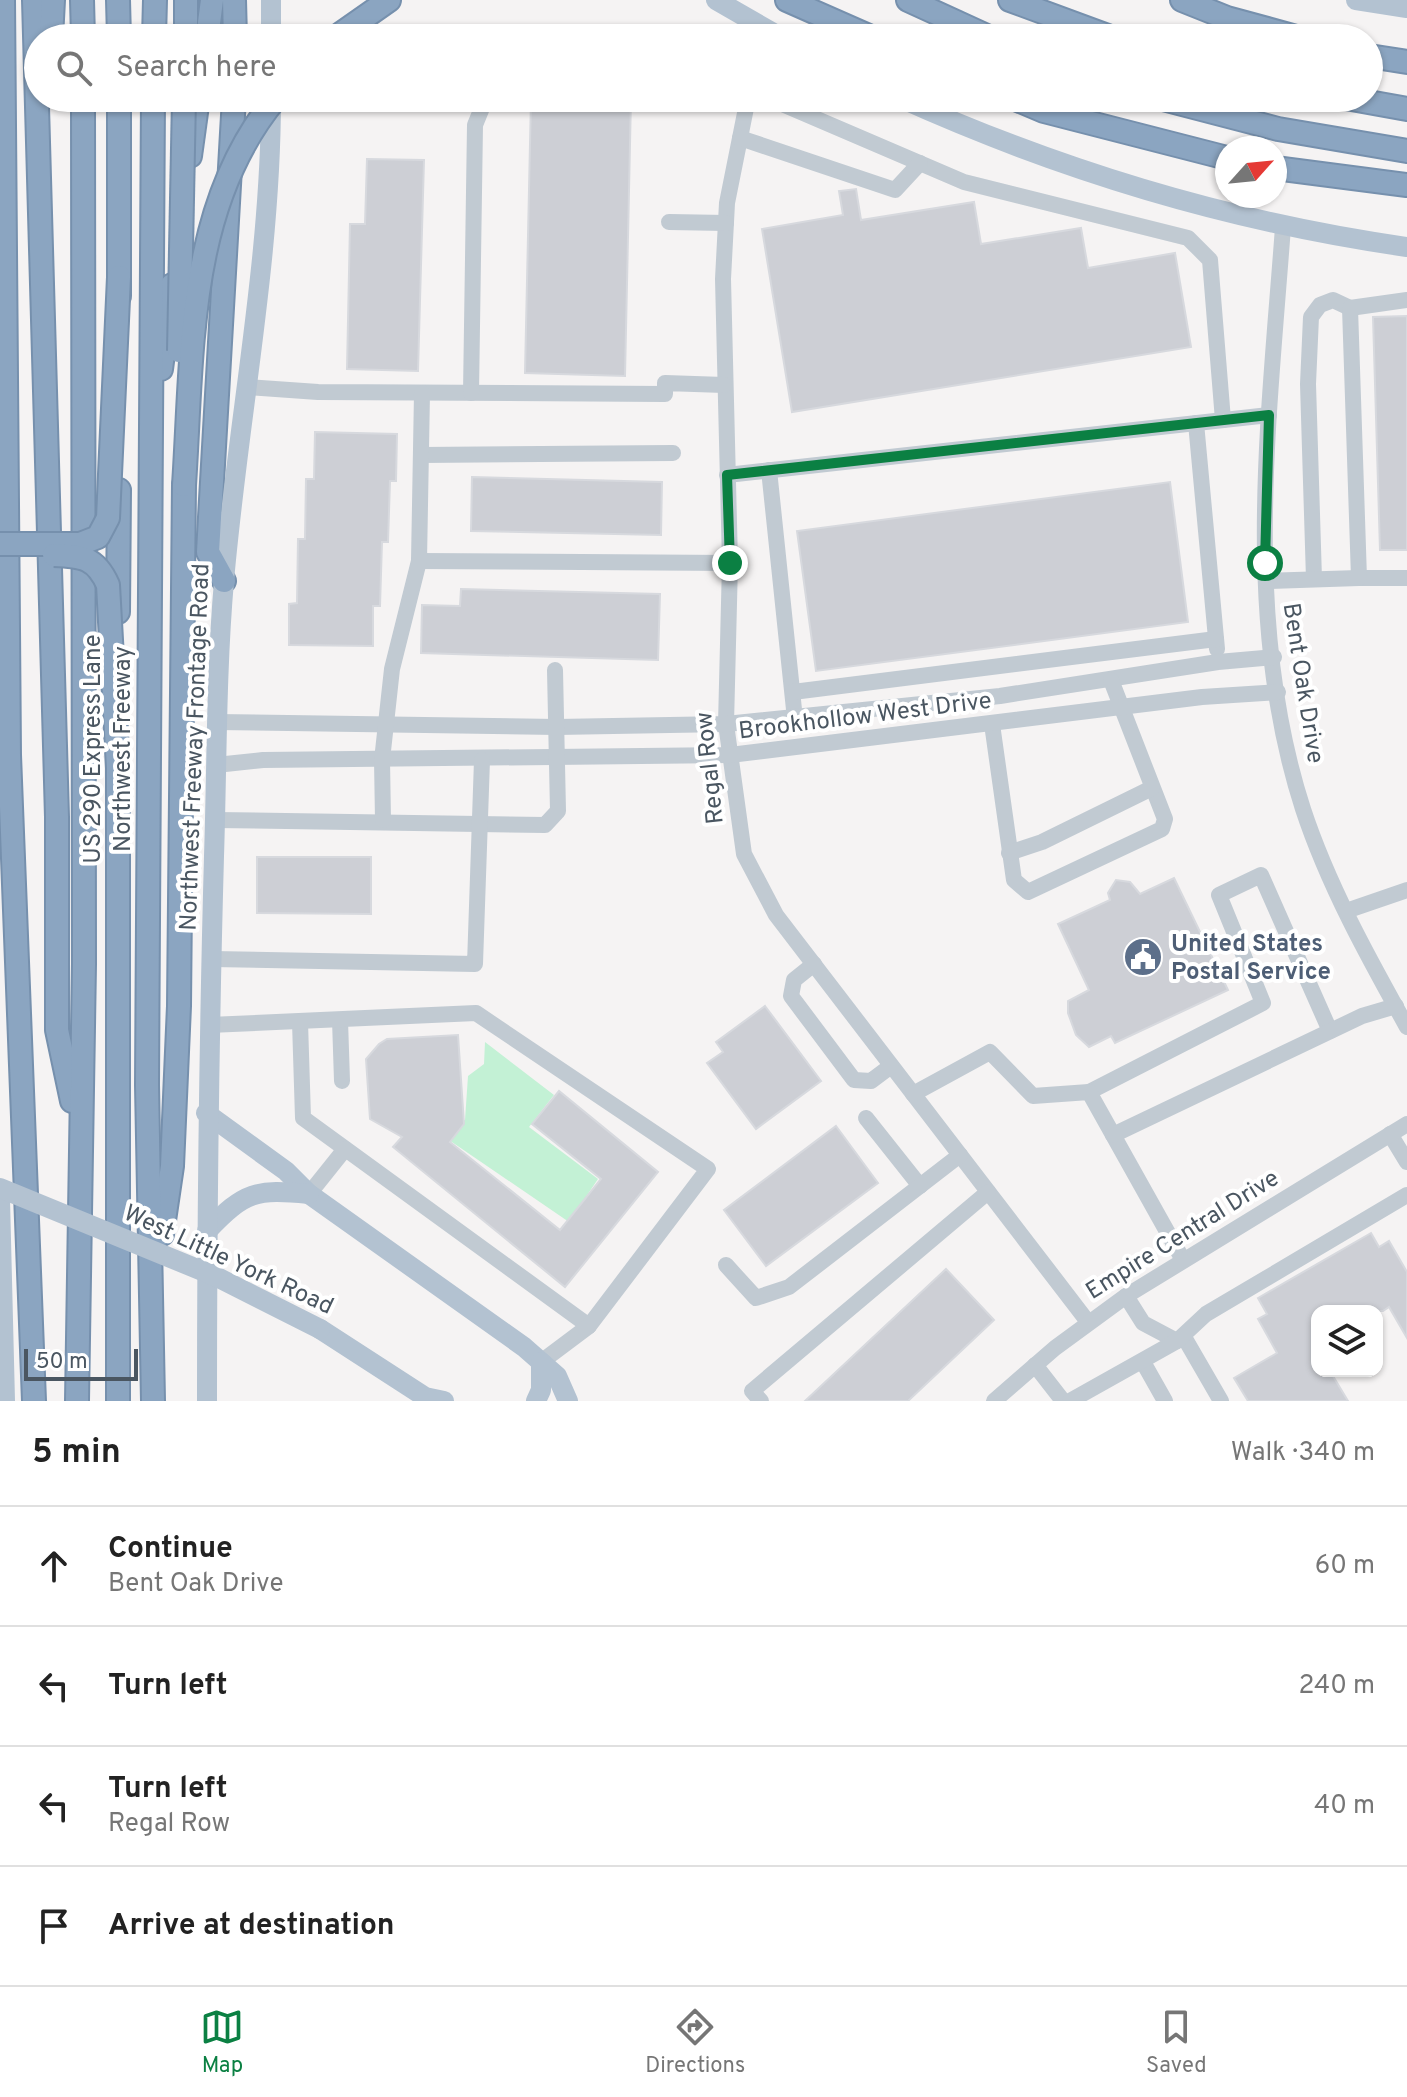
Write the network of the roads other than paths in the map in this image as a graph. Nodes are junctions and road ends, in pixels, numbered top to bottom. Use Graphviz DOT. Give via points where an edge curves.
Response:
graph roads {
  1 [pos="3,0"];
  2 [pos="34,0"];
  3 [pos="53,0"];
  4 [pos="82,0"];
  5 [pos="118,0"];
  6 [pos="155,0"];
  7 [pos="186,0"];
  8 [pos="212,0"];
  9 [pos="234,0"];
  10 [pos="271,0"];
  11 [pos="389,0"];
  12 [pos="716,0"];
  13 [pos="787,0"];
  14 [pos="804,0"];
  15 [pos="908,0"];
  16 [pos="1010,0"];
  17 [pos="1182,0"];
  18 [pos="1356,0"];
  19 [pos="1382,2"];
  20 [pos="1407,8"];
  21 [pos="831,18"];
  22 [pos="34,24"];
  23 [pos="52,24"];
  24 [pos="83,24"];
  25 [pos="119,24"];
  26 [pos="154,24"];
  27 [pos="186,24"];
  28 [pos="209,24"];
  29 [pos="235,24"];
  30 [pos="271,24"];
  31 [pos="355,24"];
  32 [pos="755,24"];
  33 [pos="844,24"];
  34 [pos="960,24"];
  35 [pos="1075,24"];
  36 [pos="1249,24"];
  37 [pos="1383,58"];
  38 [pos="1407,62"];
  39 [pos="1383,105"];
  40 [pos="1407,109"];
  41 [pos="36,112"];
  42 [pos="45,112"];
  43 [pos="83,112"];
  44 [pos="119,112"];
  45 [pos="153,112"];
  46 [pos="184,112"];
  47 [pos="196,112"];
  48 [pos="233,112"];
  49 [pos="265,112"];
  50 [pos="273,112"];
  51 [pos="480,112"];
  52 [pos="742,112"];
  53 [pos="801,112"];
  54 [pos="935,112"];
  55 [pos="1054,112"];
  56 [pos="1213,112"];
  57 [pos="740,138"];
  58 [pos="1407,151"];
  59 [pos="1215,155"];
  60 [pos="920,163"];
  61 [pos="1287,170"];
  62 [pos="37,173"];
  63 [pos="1407,185"];
  64 [pos="669,222"];
  65 [pos="726,223"];
  66 [pos="1283,227"];
  67 [pos="1407,247"];
  68 [pos="119,277"];
  69 [pos="1407,300"];
  70 [pos="1350,308"];
  71 [pos="724,385"];
  72 [pos="248,387"];
  73 [pos="422,393"];
  74 [pos="471,393"];
  75 [pos="1269,415"];
  76 [pos="1223,420"];
  77 [pos="1196,423"];
  78 [pos="149,438"];
  79 [pos="673,453"];
  80 [pos="421,455"];
  81 [pos="769,470"];
  82 [pos="727,475"];
  83 [pos="184,485"];
  84 [pos="0,544"];
  85 [pos="0,555"];
  86 [pos="419,561"];
  87 [pos="730,563"];
  88 [pos="1359,578"];
  89 [pos="1407,578"];
  90 [pos="1314,579"];
  91 [pos="224,581"];
  92 [pos="1266,581"];
  93 [pos="1216,639"];
  94 [pos="1274,657"];
  95 [pos="1218,662"];
  96 [pos="555,670"];
  97 [pos="1111,680"];
  98 [pos="793,692"];
  99 [pos="1278,692"];
  100 [pos="900,707"];
  101 [pos="1122,708"];
  102 [pos="795,719"];
  103 [pos="216,722"];
  104 [pos="726,724"];
  105 [pos="992,724"];
  106 [pos="387,726"];
  107 [pos="557,727"];
  108 [pos="903,736"];
  109 [pos="730,755"];
  110 [pos="557,759"];
  111 [pos="382,760"];
  112 [pos="482,760"];
  113 [pos="216,765"];
  114 [pos="118,768"];
  115 [pos="1152,788"];
  116 [pos="215,820"];
  117 [pos="383,820"];
  118 [pos="480,822"];
  119 [pos="1009,853"];
  120 [pos="1407,890"];
  121 [pos="1346,911"];
  122 [pos="212,959"];
  123 [pos="814,964"];
  124 [pos="1396,1006"];
  125 [pos="340,1020"];
  126 [pos="300,1022"];
  127 [pos="209,1025"];
  128 [pos="1407,1027"];
  129 [pos="1330,1031"];
  130 [pos="891,1066"];
  131 [pos="342,1081"];
  132 [pos="1089,1092"];
  133 [pos="913,1094"];
  134 [pos="206,1113"];
  135 [pos="866,1118"];
  136 [pos="1407,1124"];
  137 [pos="1390,1134"];
  138 [pos="1113,1135"];
  139 [pos="79,1138"];
  140 [pos="345,1149"];
  141 [pos="960,1155"];
  142 [pos="1407,1162"];
  143 [pos="920,1186"];
  144 [pos="0,1188"];
  145 [pos="988,1192"];
  146 [pos="309,1194"];
  147 [pos="1407,1195"];
  148 [pos="0,1199"];
  149 [pos="207,1231"];
  150 [pos="1,1234"];
  151 [pos="1183,1260"];
  152 [pos="726,1265"];
  153 [pos="153,1295"];
  154 [pos="1126,1296"];
  155 [pos="1088,1322"];
  156 [pos="589,1326"];
  157 [pos="1181,1339"];
  158 [pos="3,1356"];
  159 [pos="541,1362"];
  160 [pos="1143,1362"];
  161 [pos="1035,1365"];
  162 [pos="432,1400"];
  163 [pos="5,1401"];
  164 [pos="34,1401"];
  165 [pos="77,1401"];
  166 [pos="118,1401"];
  167 [pos="153,1401"];
  168 [pos="207,1401"];
  169 [pos="536,1401"];
  170 [pos="568,1401"];
  171 [pos="761,1401"];
  172 [pos="994,1401"];
  173 [pos="1063,1401"];
  174 [pos="1070,1401"];
  175 [pos="1165,1401"];
  176 [pos="1221,1401"];
  1 -- 164 [label="highway" via="9,755"];
  2 -- 22 [label="highway"];
  3 -- 23 [label="highway"];
  4 -- 24 [label="highway"];
  5 -- 25 [label="highway"];
  6 -- 26 [label="highway"];
  7 -- 27 [label="highway"];
  8 -- 28 [label="highway"];
  9 -- 29 [label="highway"];
  10 -- 30 [label="main road"];
  11 -- 31 [label="highway"];
  12 -- 32 [label="main road"];
  13 -- 21 [label="highway"];
  14 -- 21 [label="highway"];
  15 -- 34 [label="highway"];
  16 -- 35 [label="highway"];
  17 -- 36 [label="highway"];
  18 -- 19 [label="main road"];
  19 -- 20 [label="main road"];
  21 -- 33 [label="highway"];
  37 -- 38 [label="highway"];
  39 -- 40 [label="highway"];
  41 -- 62 [label="highway"];
  42 -- 62 [label="highway"];
  43 -- 139 [label="highway, Northwest Freeway" via="84,933"];
  44 -- 68 [label="highway, US 290 Express Lane"];
  45 -- 78 [label="highway, Northwest Freeway"];
  46 -- 83 [label="highway, bridge" via="178,383"];
  47 -- 78 [label="highway"];
  48 -- 91 [label="highway" via="208,552"];
  49 -- 83 [label="highway, bridge" via="235,160 211,221 197,291"];
  50 -- 72 [label="main road, Northwest Freeway Frontage Road" via="263,274"];
  51 -- 74 [label="street" via="475,125"];
  52 -- 57 [label="street, Regal Row"];
  53 -- 60 [label="street"];
  54 -- 66 [label="main road" via="1075,168"];
  55 -- 59 [label="highway"];
  56 -- 58 [label="highway"];
  57 -- 60 [label="street" via="895,190"];
  57 -- 65 [label="street, Regal Row"];
  60 -- 76 [label="street" via="964,182 1188,238 1210,260"];
  61 -- 63 [label="highway"];
  62 -- 139 [label="highway" via="57,817 57,1030"];
  64 -- 65 [label="street"];
  65 -- 71 [label="street, Regal Row"];
  66 -- 67 [label="main road"];
  66 -- 75 [label="street, Bent Oak Drive"];
  68 -- 84 [label="highway, bridge" via="108,518 98,537 80,544"];
  68 -- 114 [label="highway, US 290 Express Lane, bridge"];
  69 -- 70 [label="street"];
  70 -- 88 [label="street"];
  70 -- 90 [label="street" via="1333,300 1311,317"];
  71 -- 74 [label="street" via="665,383 665,394"];
  71 -- 82 [label="street, Regal Row"];
  72 -- 73 [label="street"];
  72 -- 91 [label="main road, Northwest Freeway Frontage Road"];
  73 -- 74 [label="street"];
  73 -- 80 [label="street"];
  75 -- 76 [label="street"];
  75 -- 92 [label="street, Bent Oak Drive"];
  76 -- 77 [label="street"];
  77 -- 81 [label="street"];
  77 -- 93 [label="street"];
  78 -- 153 [label="highway, Northwest Freeway" via="147,1085"];
  79 -- 80 [label="street"];
  80 -- 86 [label="street"];
  81 -- 82 [label="street"];
  81 -- 98 [label="street"];
  82 -- 87 [label="street, Regal Row"];
  83 -- 153 [label="highway" via="174,1114 172,1166"];
  85 -- 114 [label="highway, bridge" via="65,555 99,567 108,585"];
  86 -- 87 [label="street"];
  86 -- 106 [label="street" via="392,669"];
  87 -- 104 [label="street, Regal Row"];
  88 -- 89 [label="street"];
  88 -- 90 [label="street"];
  90 -- 92 [label="street"];
  91 -- 103 [label="main road, Northwest Freeway Frontage Road"];
  92 -- 94 [label="street, Bent Oak Drive"];
  93 -- 95 [label="street"];
  93 -- 98 [label="street"];
  94 -- 95 [label="street, Brookhollow West Drive"];
  94 -- 99 [label="street, Bent Oak Drive"];
  95 -- 97 [label="street, Brookhollow West Drive"];
  96 -- 107 [label="street"];
  97 -- 100 [label="street, Brookhollow West Drive"];
  97 -- 101 [label="street"];
  98 -- 102 [label="street"];
  99 -- 101 [label="street, Brookhollow West Drive"];
  99 -- 121 [label="street, Bent Oak Drive" via="1303,808"];
  100 -- 102 [label="street, Brookhollow West Drive"];
  100 -- 108 [label="street"];
  101 -- 105 [label="street, Brookhollow West Drive"];
  101 -- 115 [label="street"];
  102 -- 104 [label="street, Brookhollow West Drive"];
  103 -- 106 [label="street, Brookhollow West Drive"];
  103 -- 113 [label="main road, Northwest Freeway Frontage Road"];
  104 -- 107 [label="street, Brookhollow West Drive"];
  104 -- 109 [label="street, Regal Row"];
  105 -- 108 [label="street, Brookhollow West Drive"];
  105 -- 119 [label="street"];
  106 -- 107 [label="street, Brookhollow West Drive"];
  106 -- 111 [label="street"];
  107 -- 110 [label="street"];
  108 -- 109 [label="street, Brookhollow West Drive"];
  109 -- 110 [label="street, Brookhollow West Drive"];
  109 -- 123 [label="street, Regal Row" via="740,835 752,873"];
  110 -- 112 [label="street, Brookhollow West Drive"];
  110 -- 118 [label="street" via="558,811 553,819 545,825"];
  111 -- 112 [label="street, Brookhollow West Drive"];
  111 -- 113 [label="street, Brookhollow West Drive"];
  111 -- 117 [label="street"];
  112 -- 118 [label="street"];
  113 -- 116 [label="main road, Northwest Freeway Frontage Road"];
  114 -- 166 [label="highway, US 290 Express Lane"];
  115 -- 119 [label="street"];
  115 -- 119 [label="street" via="1165,819 1162,829 1028,892 1014,880"];
  116 -- 117 [label="street"];
  116 -- 122 [label="main road, Northwest Freeway Frontage Road"];
  117 -- 118 [label="street"];
  118 -- 122 [label="street" via="475,964"];
  120 -- 121 [label="street"];
  121 -- 124 [label="street, Bent Oak Drive"];
  122 -- 127 [label="main road, Northwest Freeway Frontage Road"];
  123 -- 130 [label="street, Regal Row"];
  123 -- 130 [label="street" via="794,980 791,996 854,1080 871,1081"];
  124 -- 128 [label="street, Bent Oak Drive"];
  124 -- 129 [label="street"];
  125 -- 126 [label="street"];
  125 -- 131 [label="street"];
  125 -- 156 [label="street" via="476,1013 708,1169"];
  126 -- 127 [label="street"];
  126 -- 140 [label="street" via="303,1118"];
  127 -- 134 [label="main road, Northwest Freeway Frontage Road"];
  129 -- 132 [label="street" via="1261,875 1219,895 1263,1003"];
  129 -- 138 [label="street"];
  130 -- 133 [label="street, Regal Row"];
  132 -- 133 [label="street" via="1033,1096 990,1052"];
  132 -- 138 [label="street"];
  133 -- 141 [label="street, Regal Row"];
  134 -- 146 [label="main road"];
  134 -- 149 [label="main road, Northwest Freeway Frontage Road"];
  135 -- 143 [label="street"];
  136 -- 137 [label="street, Empire Central Drive"];
  137 -- 142 [label="street"];
  137 -- 151 [label="street, Empire Central Drive"];
  138 -- 151 [label="street"];
  139 -- 165 [label="highway, Northwest Freeway"];
  140 -- 146 [label="street"];
  140 -- 156 [label="street"];
  141 -- 143 [label="street"];
  141 -- 145 [label="street, Regal Row"];
  143 -- 152 [label="street" via="789,1287 756,1298"];
  144 -- 162 [label="main road, West Little York Road, bridge" via="270,1303"];
  145 -- 155 [label="street, Regal Row"];
  145 -- 171 [label="street" via="752,1391"];
  146 -- 149 [label="main road" via="265,1190 247,1195"];
  146 -- 159 [label="main road"];
  147 -- 157 [label="street" via="1206,1314"];
  148 -- 150 [label="main road"];
  149 -- 168 [label="main road, Northwest Freeway Frontage Road"];
  150 -- 158 [label="main road"];
  151 -- 154 [label="street, Empire Central Drive"];
  153 -- 167 [label="highway, Northwest Freeway"];
  154 -- 155 [label="street, Empire Central Drive"];
  154 -- 157 [label="street" via="1143,1323"];
  155 -- 161 [label="street, Empire Central Drive"];
  156 -- 159 [label="street"];
  157 -- 160 [label="street"];
  157 -- 176 [label="street"];
  158 -- 163 [label="main road"];
  159 -- 169 [label="main road"];
  159 -- 170 [label="main road" via="557,1376"];
  160 -- 174 [label="street"];
  160 -- 175 [label="street"];
  161 -- 172 [label="street, Empire Central Drive"];
  161 -- 173 [label="street"];
}
